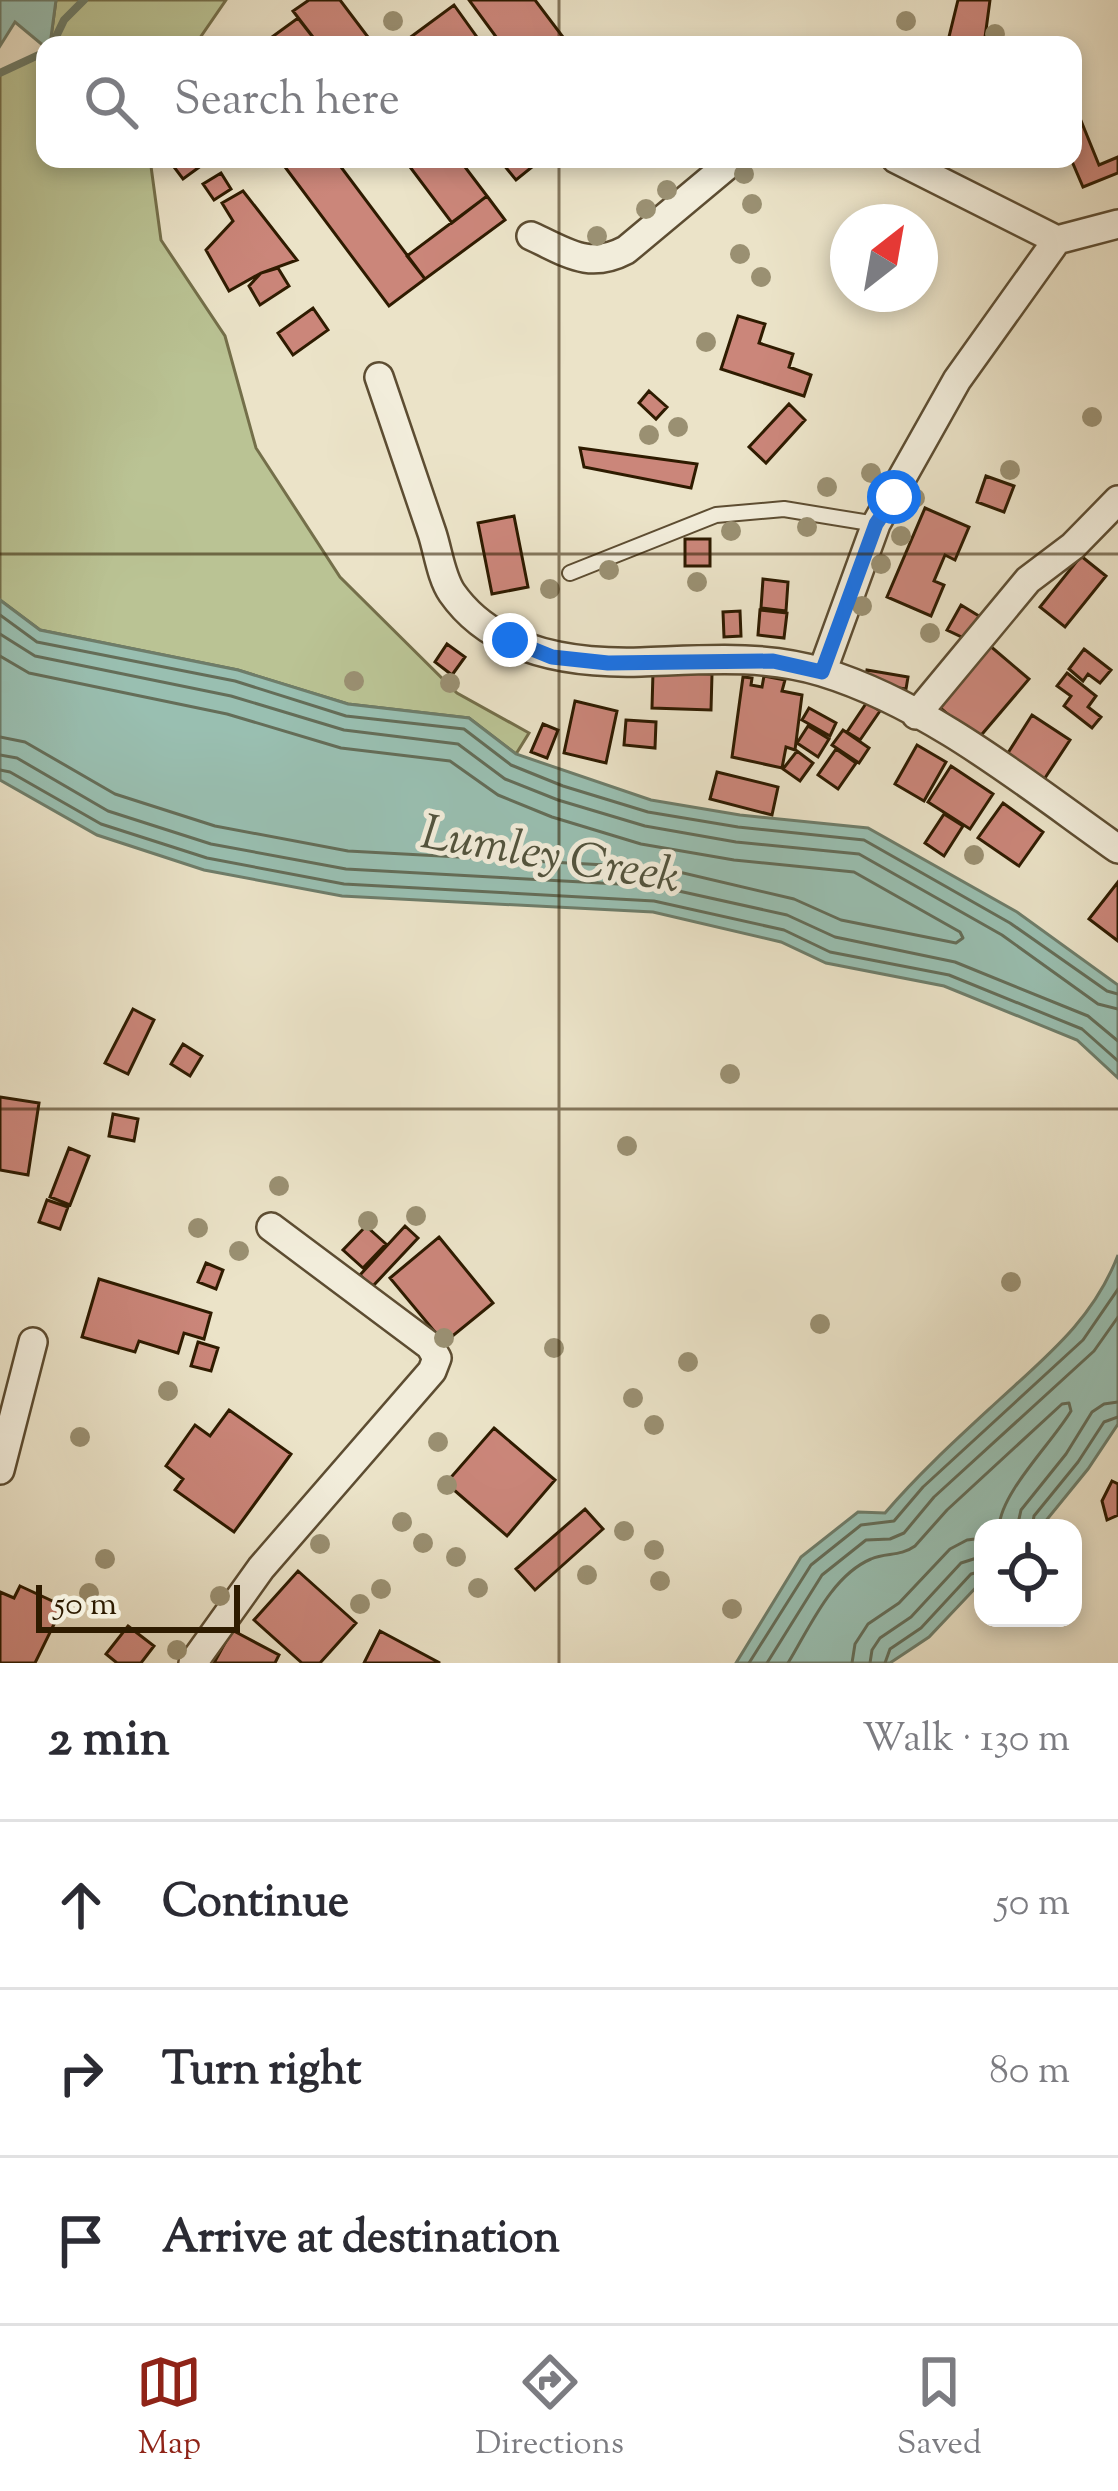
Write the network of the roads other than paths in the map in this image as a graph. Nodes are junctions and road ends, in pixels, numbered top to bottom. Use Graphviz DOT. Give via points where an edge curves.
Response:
graph roads {
  1 [pos="724,168"];
  2 [pos="914,168"];
  3 [pos="1118,224"];
  4 [pos="531,236"];
  5 [pos="1057,240"];
  6 [pos="380,377"];
  7 [pos="1118,500"];
  8 [pos="876,524"];
  9 [pos="570,572"];
  10 [pos="822,672"];
  11 [pos="916,715"];
  12 [pos="1118,849"];
  13 [pos="271,1227"];
  14 [pos="33,1342"];
  15 [pos="0,1470"];
  16 [pos="193,1663"];
  1 -- 4 [label="street" via="607,261 584,260"];
  2 -- 5 [label="street"];
  3 -- 5 [label="street"];
  5 -- 8 [label="street" via="956,380"];
  6 -- 10 [label="street" via="450,590 477,621 552,657 773,661"];
  7 -- 11 [label="street" via="1028,580"];
  8 -- 9 [label="lane" via="784,509 716,515"];
  8 -- 10 [label="street"];
  10 -- 11 [label="street"];
  11 -- 12 [label="street"];
  13 -- 16 [label="street" via="437,1358 261,1568"];
  14 -- 15 [label="street"];
}
